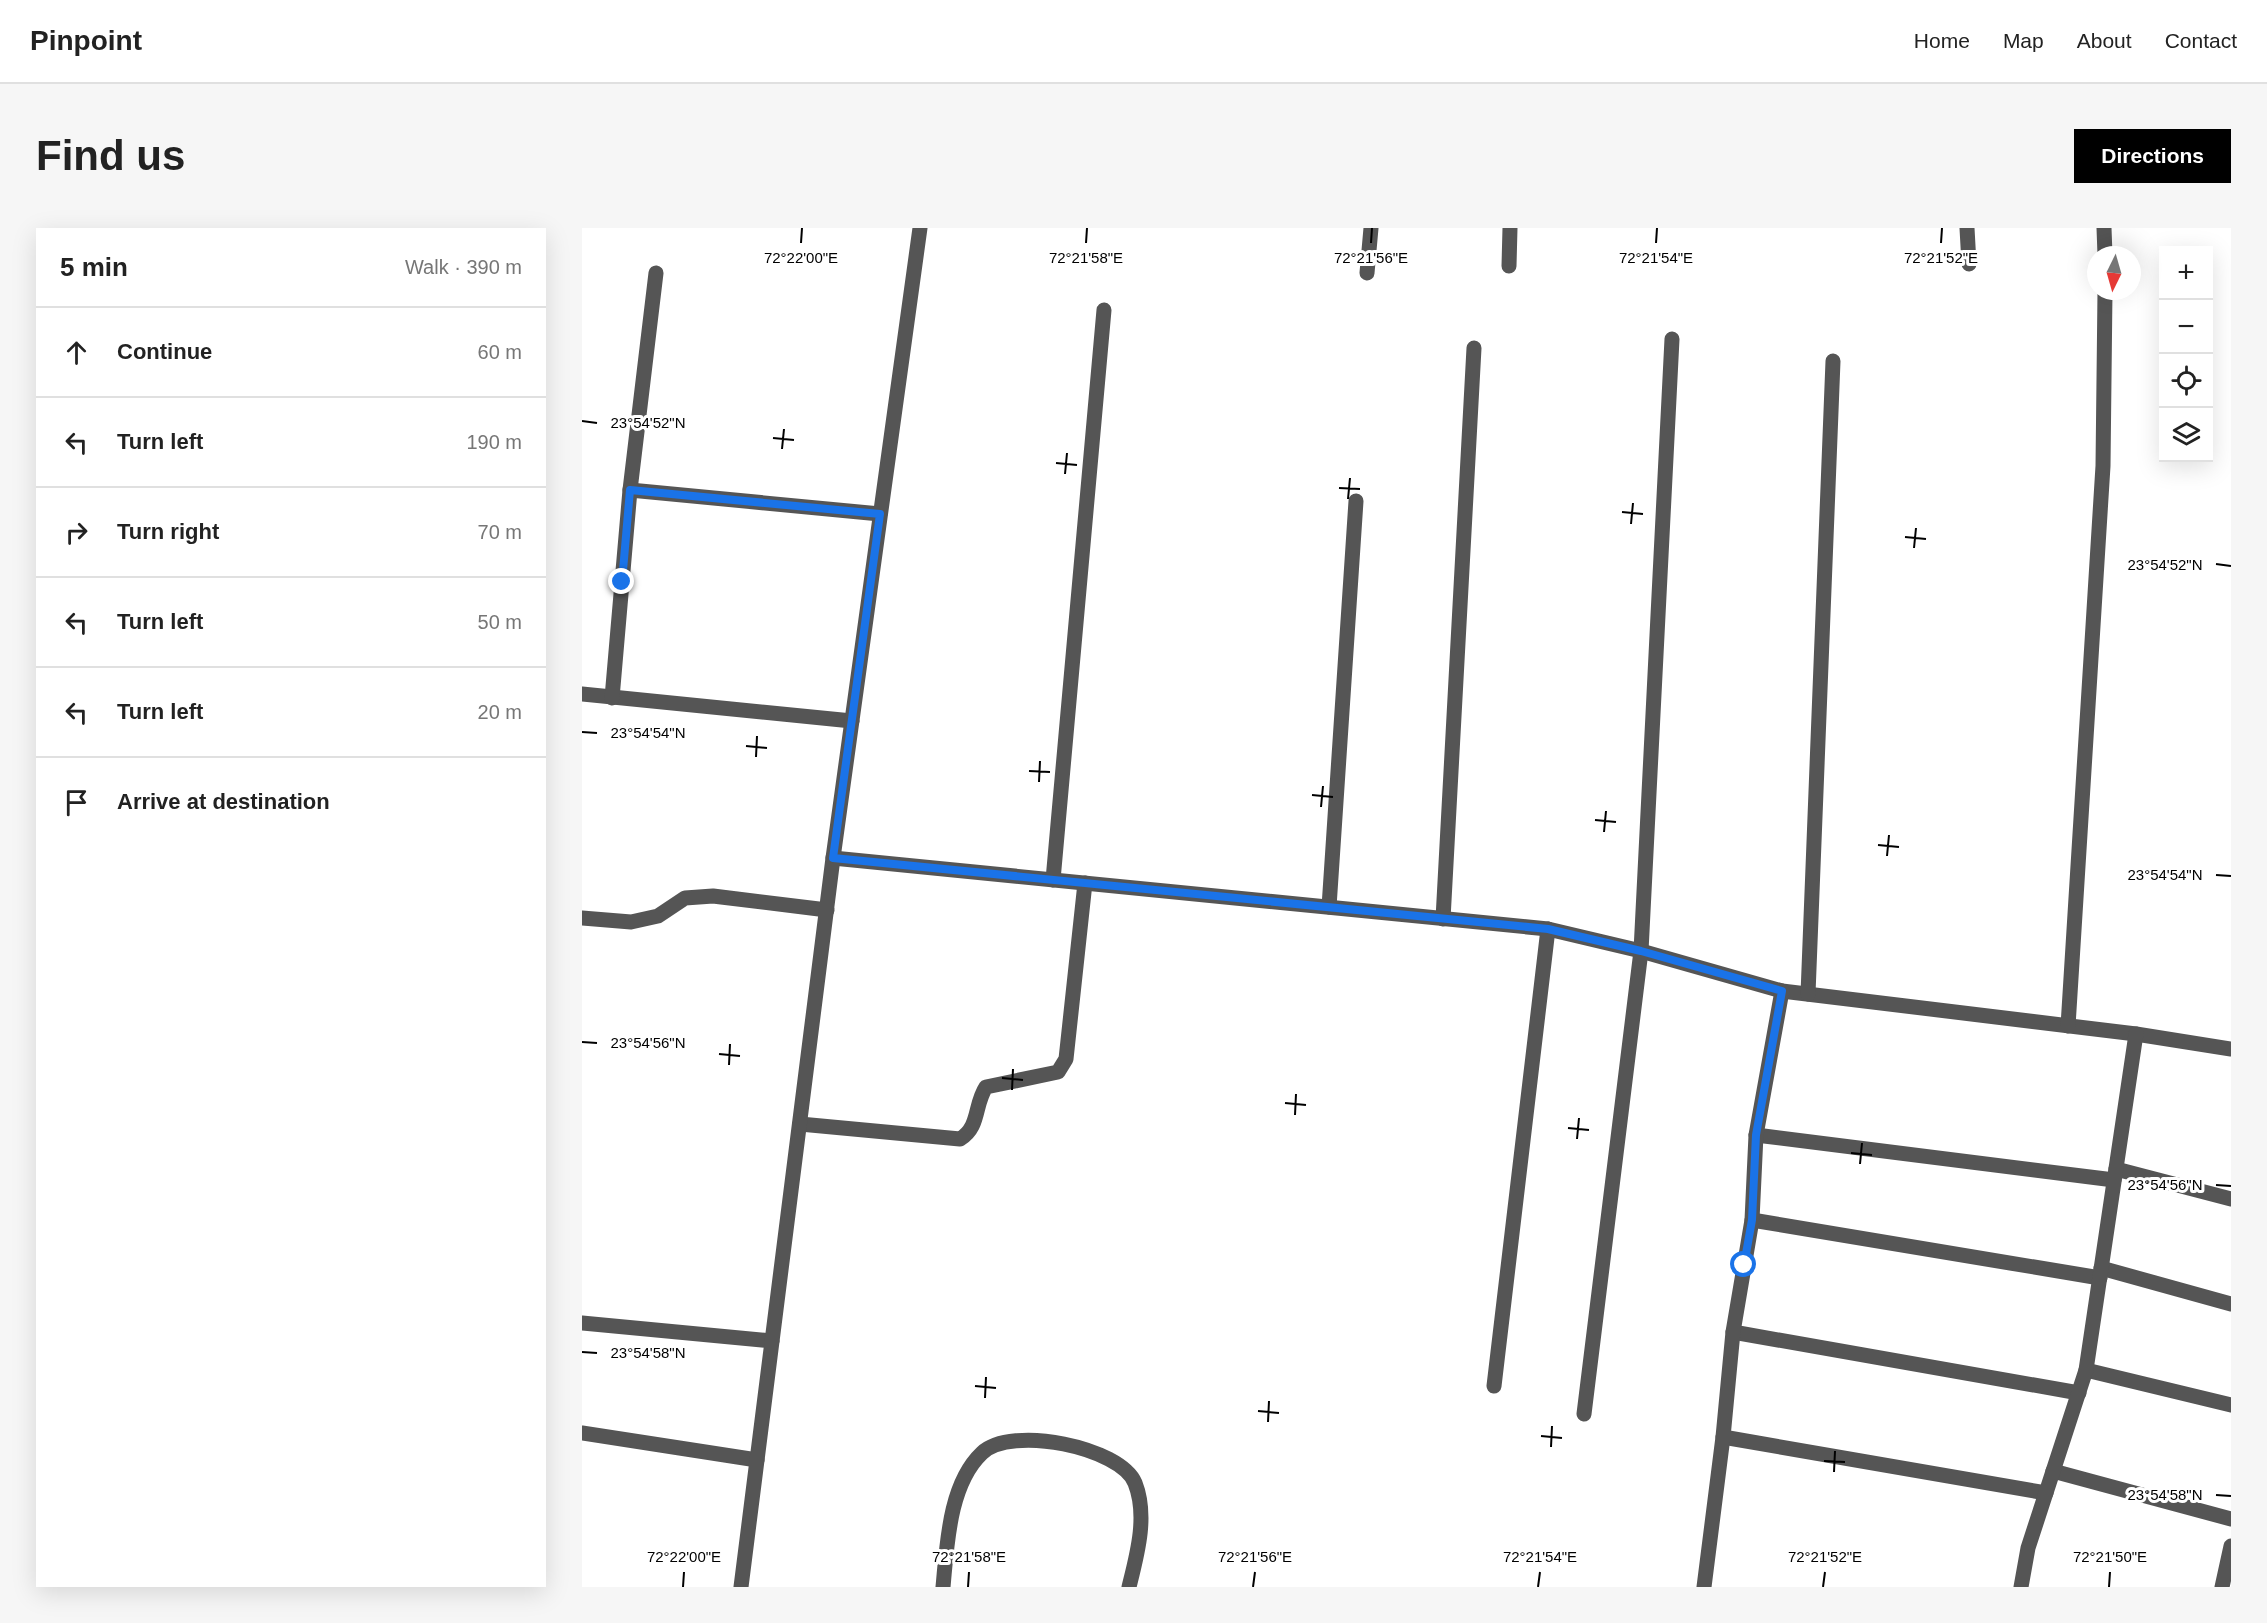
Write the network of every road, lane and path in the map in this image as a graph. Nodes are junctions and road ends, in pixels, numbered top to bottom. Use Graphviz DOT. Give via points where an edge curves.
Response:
graph roads {
  1 [pos="920,228"];
  2 [pos="1371,228"];
  3 [pos="1510,228"];
  4 [pos="1967,228"];
  5 [pos="2104,228"];
  6 [pos="2105,246"];
  7 [pos="1969,264"];
  8 [pos="1509,266"];
  9 [pos="656,273"];
  10 [pos="1367,273"];
  11 [pos="2105,300"];
  12 [pos="1104,310"];
  13 [pos="1672,339"];
  14 [pos="1474,348"];
  15 [pos="1833,362"];
  16 [pos="630,490"];
  17 [pos="1356,501"];
  18 [pos="880,514"];
  19 [pos="582,694"];
  20 [pos="612,698"];
  21 [pos="852,721"];
  22 [pos="833,858"];
  23 [pos="1053,880"];
  24 [pos="1085,883"];
  25 [pos="1329,908"];
  26 [pos="827,910"];
  27 [pos="582,918"];
  28 [pos="1443,919"];
  29 [pos="1548,929"];
  30 [pos="1641,951"];
  31 [pos="1782,991"];
  32 [pos="1808,994"];
  33 [pos="2068,1026"];
  34 [pos="2136,1034"];
  35 [pos="2231,1049"];
  36 [pos="800,1124"];
  37 [pos="1756,1135"];
  38 [pos="2115,1175"];
  39 [pos="2231,1198"];
  40 [pos="1752,1220"];
  41 [pos="2100,1273"];
  42 [pos="2231,1304"];
  43 [pos="582,1323"];
  44 [pos="1733,1332"];
  45 [pos="772,1341"];
  46 [pos="2086,1370"];
  47 [pos="1494,1386"];
  48 [pos="2079,1393"];
  49 [pos="2231,1405"];
  50 [pos="1584,1414"];
  51 [pos="582,1432"];
  52 [pos="1723,1437"];
  53 [pos="757,1460"];
  54 [pos="2054,1471"];
  55 [pos="2046,1493"];
  56 [pos="2231,1519"];
  57 [pos="2231,1546"];
  58 [pos="741,1587"];
  59 [pos="943,1587"];
  60 [pos="1129,1587"];
  61 [pos="1704,1587"];
  62 [pos="2021,1587"];
  63 [pos="2222,1587"];
  1 -- 18 [label="street"];
  2 -- 10 [label="street"];
  3 -- 8 [label="street"];
  4 -- 7 [label="street"];
  5 -- 6 [label="street"];
  9 -- 16 [label="street"];
  11 -- 33 [label="street" via="2103,466"];
  12 -- 23 [label="street"];
  13 -- 30 [label="street"];
  14 -- 28 [label="street"];
  15 -- 32 [label="street"];
  16 -- 18 [label="street"];
  16 -- 20 [label="street"];
  17 -- 25 [label="street"];
  18 -- 21 [label="street"];
  19 -- 20 [label="street"];
  20 -- 21 [label="street"];
  21 -- 22 [label="street"];
  22 -- 23 [label="street"];
  22 -- 26 [label="street"];
  23 -- 24 [label="street"];
  24 -- 25 [label="street"];
  24 -- 36 [label="street" via="1066,1059 1058,1072 986,1087 974,1126 960,1139"];
  25 -- 28 [label="street"];
  26 -- 27 [label="street" via="713,896 685,898 658,916 631,922"];
  26 -- 36 [label="street"];
  28 -- 29 [label="street"];
  29 -- 30 [label="street"];
  29 -- 47 [label="street"];
  30 -- 31 [label="street"];
  30 -- 50 [label="street"];
  31 -- 32 [label="street"];
  31 -- 37 [label="street"];
  32 -- 33 [label="street"];
  33 -- 34 [label="street"];
  34 -- 35 [label="street"];
  34 -- 38 [label="street"];
  36 -- 45 [label="street"];
  37 -- 38 [label="street"];
  37 -- 40 [label="street"];
  38 -- 39 [label="street"];
  38 -- 41 [label="street"];
  40 -- 41 [label="street"];
  40 -- 44 [label="street"];
  41 -- 42 [label="street"];
  41 -- 46 [label="street"];
  43 -- 45 [label="street"];
  44 -- 48 [label="street"];
  44 -- 52 [label="street"];
  45 -- 53 [label="street"];
  46 -- 48 [label="street"];
  46 -- 49 [label="street"];
  48 -- 54 [label="street"];
  51 -- 53 [label="street"];
  52 -- 55 [label="street"];
  52 -- 61 [label="street"];
  53 -- 58 [label="street"];
  54 -- 55 [label="street"];
  54 -- 56 [label="street"];
  55 -- 62 [label="street" via="2028,1548"];
  57 -- 63 [label="street"];
  59 -- 60 [label="street" via="950,1521 967,1472 982,1452 1005,1440 1049,1440 1110,1459 1134,1482 1140,1511 1139,1547"];
}
